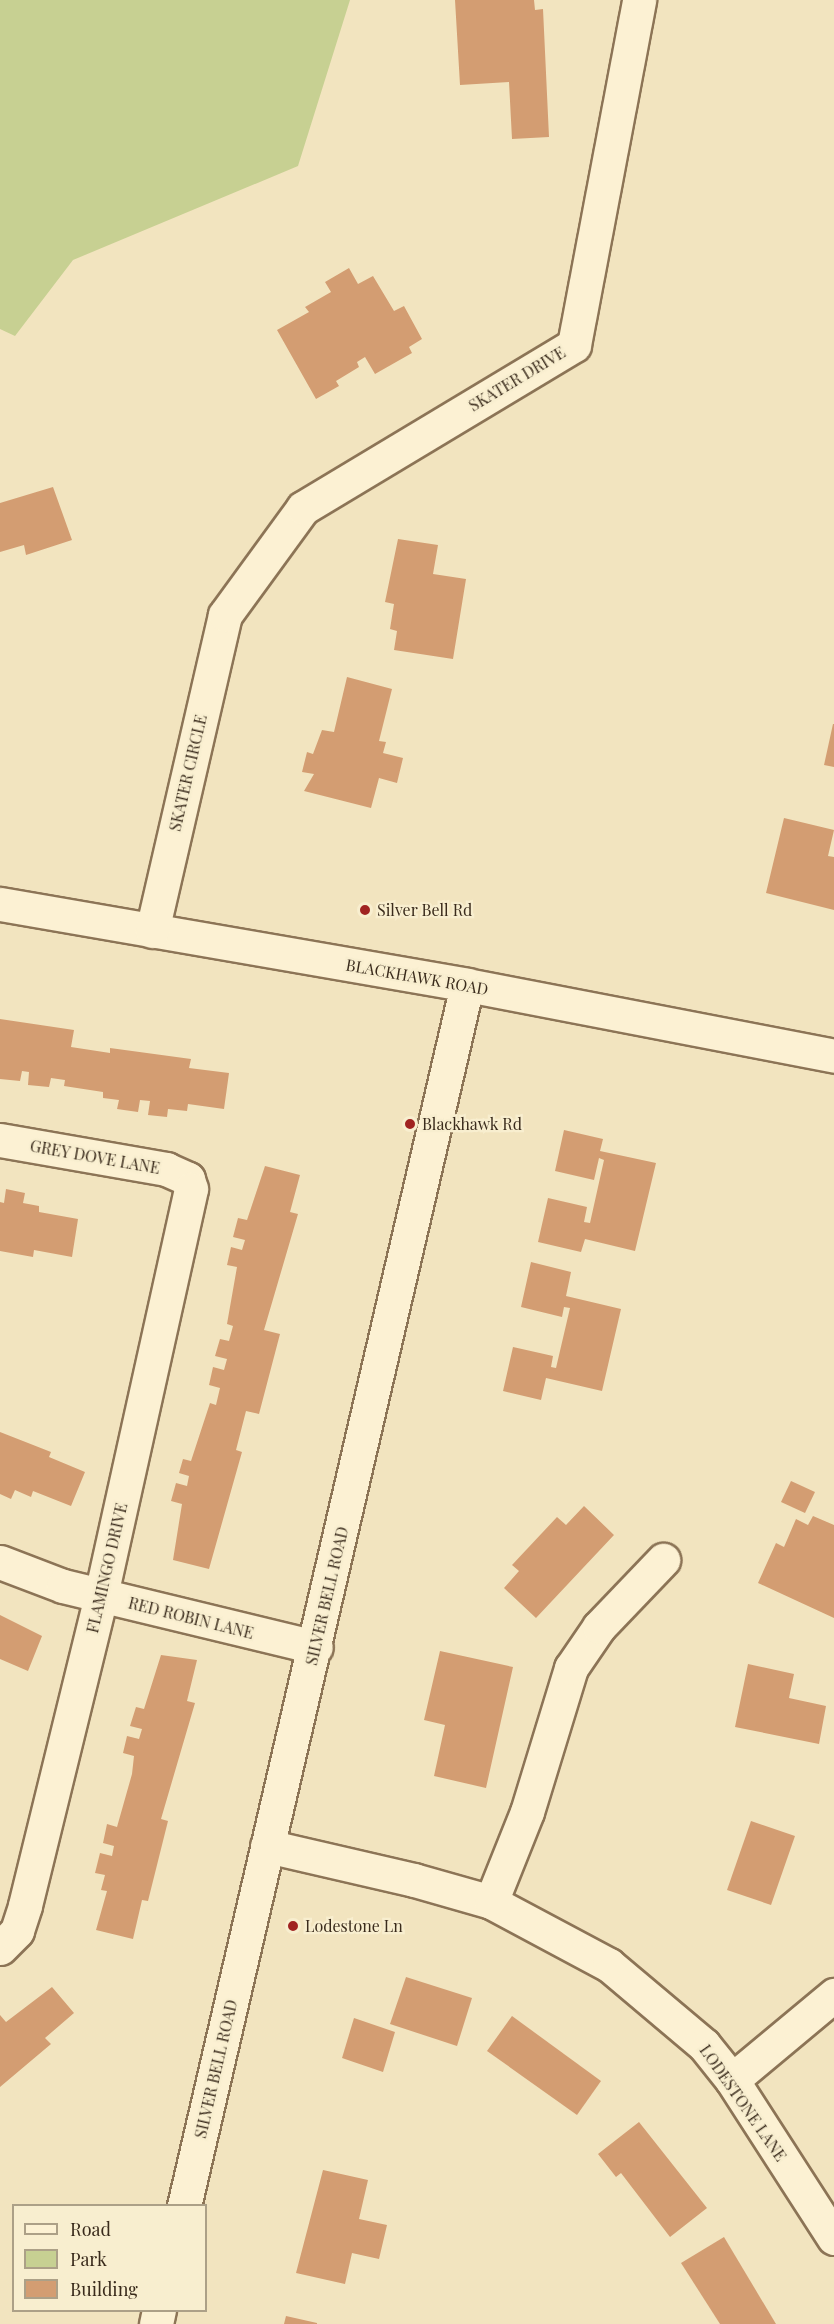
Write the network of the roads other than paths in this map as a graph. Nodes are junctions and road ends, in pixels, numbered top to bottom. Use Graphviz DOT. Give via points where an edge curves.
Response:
graph roads {
  1 [pos="639,0"];
  2 [pos="225,615"];
  3 [pos="0,904"];
  4 [pos="152,932"];
  5 [pos="467,985"];
  6 [pos="834,1056"];
  7 [pos="0,1140"];
  8 [pos="188,1179"];
  9 [pos="663,1560"];
  10 [pos="0,1562"];
  11 [pos="101,1596"];
  12 [pos="316,1647"];
  13 [pos="267,1846"];
  14 [pos="491,1902"];
  15 [pos="0,1948"];
  16 [pos="834,1995"];
  17 [pos="732,2080"];
  18 [pos="184,2204"];
  19 [pos="834,2238"];
  1 -- 2 [label="street, SKATER DRIVE" via="574,345 303,508"];
  2 -- 4 [label="street, SKATER CIRCLE"];
  3 -- 4 [label="street, BLACKHAWK ROAD"];
  4 -- 5 [label="street, BLACKHAWK ROAD"];
  5 -- 6 [label="street, BLACKHAWK ROAD"];
  5 -- 12 [label="street, SILVER BELL ROAD"];
  7 -- 8 [label="street, GREY DOVE LANE" via="166,1169"];
  8 -- 11 [label="street, FLAMINGO DRIVE" via="191,1189 177,1262"];
  9 -- 14 [label="street" via="600,1627 571,1668 527,1812"];
  10 -- 11 [label="street, RED ROBIN LANE"];
  11 -- 12 [label="street, RED ROBIN LANE"];
  11 -- 15 [label="street, FLAMINGO DRIVE" via="22,1919"];
  12 -- 13 [label="street, SILVER BELL ROAD"];
  13 -- 14 [label="street, LODESTONE LANE"];
  13 -- 18 [label="street, SILVER BELL ROAD"];
  14 -- 17 [label="street, LODESTONE LANE" via="582,1947 634,1982 704,2045"];
  16 -- 17 [label="street"];
  17 -- 19 [label="street, LODESTONE LANE"];
}
